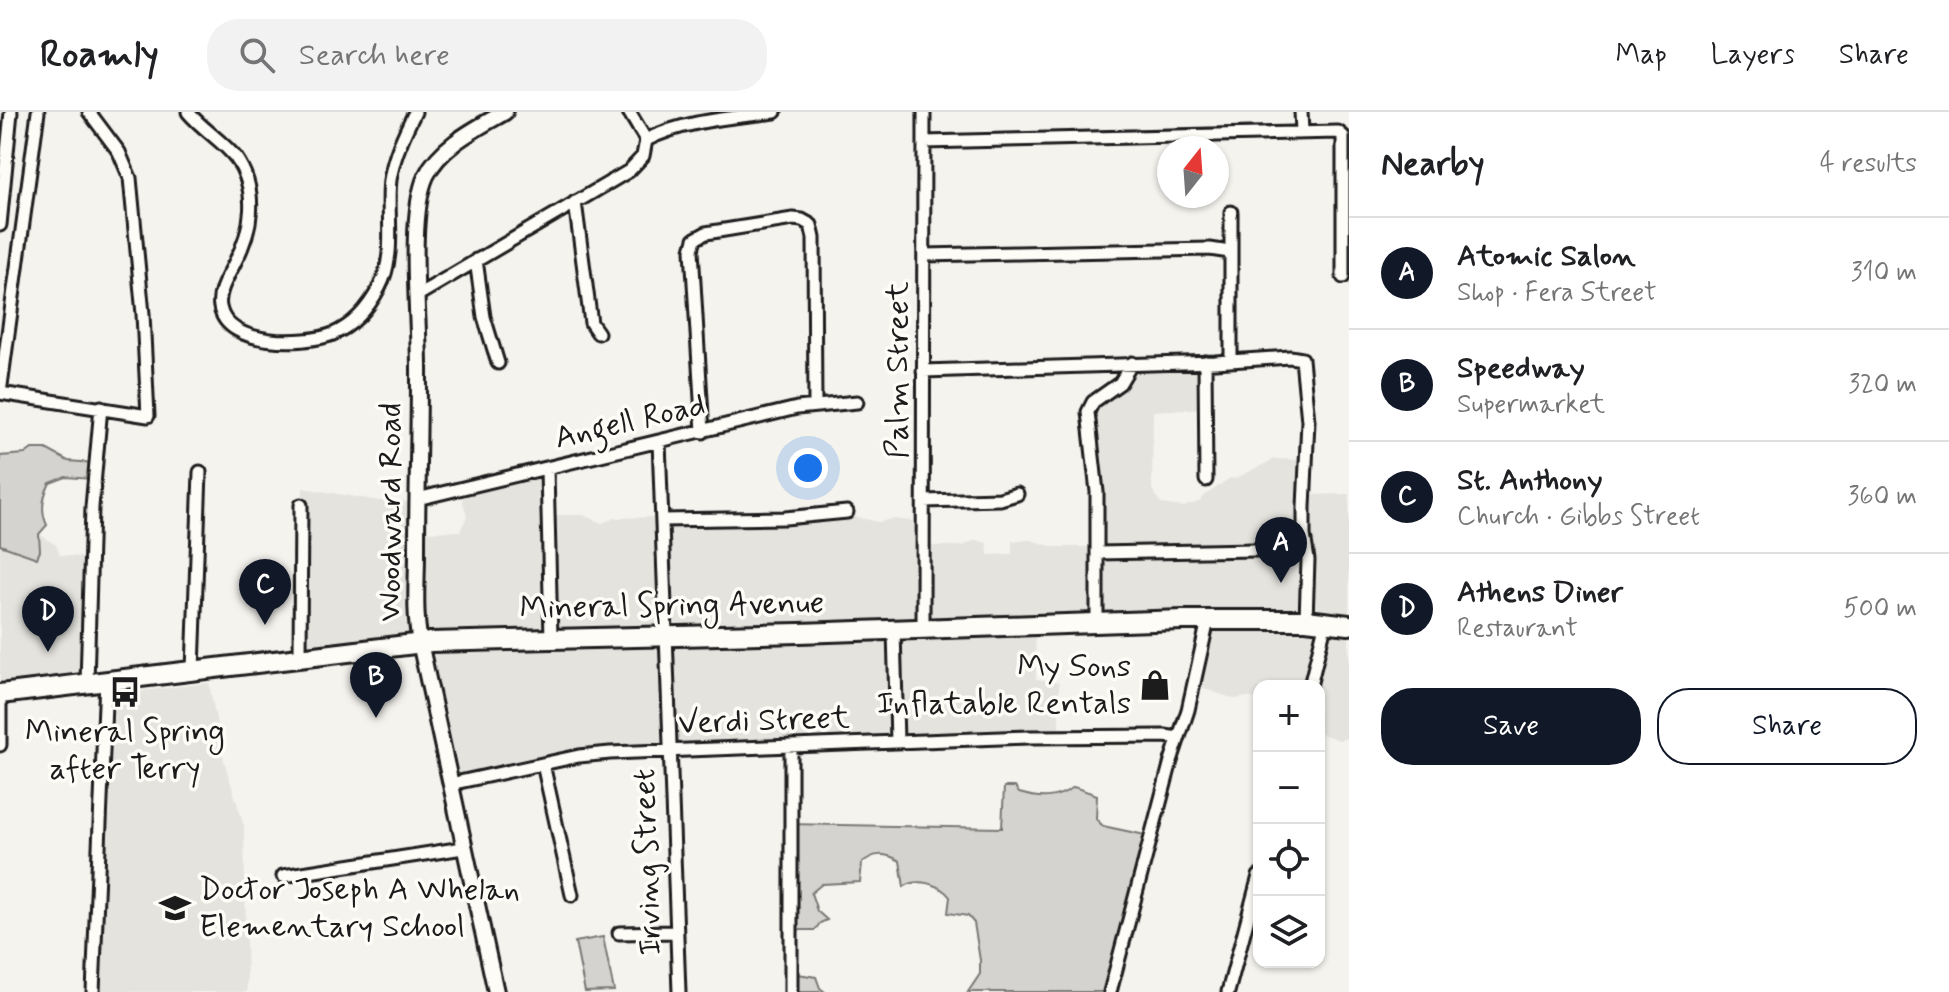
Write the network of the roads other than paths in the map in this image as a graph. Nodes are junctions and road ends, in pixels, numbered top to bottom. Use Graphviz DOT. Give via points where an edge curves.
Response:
graph roads {
  1 [pos="11,112"];
  2 [pos="38,112"];
  3 [pos="89,112"];
  4 [pos="188,112"];
  5 [pos="415,112"];
  6 [pos="505,112"];
  7 [pos="629,112"];
  8 [pos="775,112"];
  9 [pos="924,112"];
  10 [pos="1301,112"];
  11 [pos="756,113"];
  12 [pos="1302,131"];
  13 [pos="646,140"];
  14 [pos="924,142"];
  15 [pos="575,202"];
  16 [pos="1231,212"];
  17 [pos="0,225"];
  18 [pos="1230,252"];
  19 [pos="925,255"];
  20 [pos="476,260"];
  21 [pos="1345,271"];
  22 [pos="418,295"];
  23 [pos="598,333"];
  24 [pos="1231,361"];
  25 [pos="1205,362"];
  26 [pos="498,363"];
  27 [pos="1132,363"];
  28 [pos="923,371"];
  29 [pos="0,393"];
  30 [pos="857,402"];
  31 [pos="815,406"];
  32 [pos="101,407"];
  33 [pos="703,432"];
  34 [pos="659,441"];
  35 [pos="547,469"];
  36 [pos="200,472"];
  37 [pos="1206,480"];
  38 [pos="1017,494"];
  39 [pos="417,499"];
  40 [pos="923,501"];
  41 [pos="301,505"];
  42 [pos="847,512"];
  43 [pos="662,520"];
  44 [pos="1305,549"];
  45 [pos="1097,553"];
  46 [pos="1208,620"];
  47 [pos="1306,620"];
  48 [pos="1326,621"];
  49 [pos="1097,623"];
  50 [pos="1349,625"];
  51 [pos="923,628"];
  52 [pos="894,630"];
  53 [pos="666,637"];
  54 [pos="551,639"];
  55 [pos="421,645"];
  56 [pos="300,657"];
  57 [pos="193,670"];
  58 [pos="1311,680"];
  59 [pos="96,682"];
  60 [pos="0,694"];
  61 [pos="0,704"];
  62 [pos="1178,738"];
  63 [pos="897,742"];
  64 [pos="0,745"];
  65 [pos="791,746"];
  66 [pos="669,750"];
  67 [pos="543,764"];
  68 [pos="450,784"];
  69 [pos="463,848"];
  70 [pos="283,876"];
  71 [pos="572,895"];
  72 [pos="1254,896"];
  73 [pos="676,932"];
  74 [pos="619,933"];
  75 [pos="93,992"];
  76 [pos="496,992"];
  77 [pos="679,992"];
  78 [pos="791,992"];
  79 [pos="1110,992"];
  80 [pos="1228,992"];
  1 -- 17 [label="street"];
  2 -- 29 [label="street"];
  3 -- 32 [label="street" via="119,152 130,178 148,416"];
  4 -- 5 [label="street" via="236,159 251,204 245,244 224,286 220,308 235,328 263,340 282,341 332,334 358,317 378,291 388,266 393,166"];
  6 -- 22 [label="street, Woodward Road" via="443,152 425,178 418,211"];
  7 -- 13 [label="street"];
  8 -- 11 [label="street"];
  9 -- 14 [label="street, Palm Street"];
  10 -- 12 [label="street"];
  11 -- 13 [label="street" via="690,124"];
  12 -- 14 [label="street"];
  12 -- 21 [label="street" via="1341,133"];
  13 -- 15 [label="street" via="643,156 629,171"];
  14 -- 19 [label="street, Palm Street"];
  15 -- 20 [label="street"];
  15 -- 23 [label="street" via="591,323"];
  16 -- 18 [label="street"];
  18 -- 19 [label="street"];
  18 -- 24 [label="street"];
  19 -- 28 [label="street, Palm Street"];
  20 -- 22 [label="street"];
  20 -- 26 [label="street" via="484,317"];
  22 -- 39 [label="street, Woodward Road"];
  24 -- 25 [label="street"];
  24 -- 44 [label="street" via="1302,359 1308,421"];
  25 -- 27 [label="street"];
  25 -- 37 [label="street"];
  27 -- 28 [label="street"];
  27 -- 45 [label="street" via="1120,383 1093,402 1088,412"];
  28 -- 40 [label="street, Palm Street"];
  29 -- 32 [label="street"];
  30 -- 31 [label="street, Angell Road"];
  31 -- 33 [label="street, Angell Road"];
  31 -- 33 [label="street" via="811,225 793,219 706,233 695,239 692,250"];
  32 -- 59 [label="street" via="92,507"];
  33 -- 34 [label="street, Angell Road"];
  34 -- 35 [label="street, Angell Road"];
  34 -- 43 [label="street, Irving Street"];
  35 -- 39 [label="street, Angell Road"];
  35 -- 54 [label="street"];
  36 -- 57 [label="street"];
  38 -- 40 [label="street"];
  39 -- 55 [label="street, Woodward Road"];
  40 -- 51 [label="street, Palm Street"];
  41 -- 56 [label="street"];
  42 -- 43 [label="street"];
  43 -- 53 [label="street, Irving Street"];
  44 -- 45 [label="street"];
  44 -- 47 [label="street"];
  45 -- 49 [label="street"];
  46 -- 47 [label="main road, Mineral Spring Avenue"];
  46 -- 49 [label="main road, Mineral Spring Avenue"];
  46 -- 62 [label="street"];
  47 -- 48 [label="main road, Mineral Spring Avenue"];
  48 -- 50 [label="main road, Mineral Spring Avenue"];
  48 -- 58 [label="street"];
  49 -- 51 [label="main road, Mineral Spring Avenue"];
  51 -- 52 [label="main road, Mineral Spring Avenue"];
  52 -- 53 [label="main road, Mineral Spring Avenue"];
  52 -- 63 [label="street"];
  53 -- 54 [label="main road, Mineral Spring Avenue"];
  53 -- 66 [label="street, Irving Street"];
  54 -- 55 [label="main road, Mineral Spring Avenue"];
  55 -- 56 [label="main road, Mineral Spring Avenue"];
  55 -- 68 [label="street, Woodward Road"];
  56 -- 57 [label="main road, Mineral Spring Avenue"];
  57 -- 59 [label="main road, Mineral Spring Avenue"];
  59 -- 60 [label="main road, Mineral Spring Avenue"];
  59 -- 75 [label="street"];
  61 -- 64 [label="street"];
  62 -- 63 [label="street, Verdi Street"];
  62 -- 79 [label="street"];
  63 -- 65 [label="street, Verdi Street"];
  65 -- 66 [label="street, Verdi Street"];
  65 -- 78 [label="street"];
  66 -- 67 [label="street, Verdi Street"];
  66 -- 73 [label="street, Irving Street"];
  67 -- 68 [label="street, Verdi Street"];
  67 -- 71 [label="street"];
  68 -- 69 [label="street, Woodward Road"];
  69 -- 70 [label="street"];
  69 -- 76 [label="street, Woodward Road"];
  72 -- 80 [label="street"];
  73 -- 74 [label="street"];
  73 -- 77 [label="street, Irving Street"];
}
